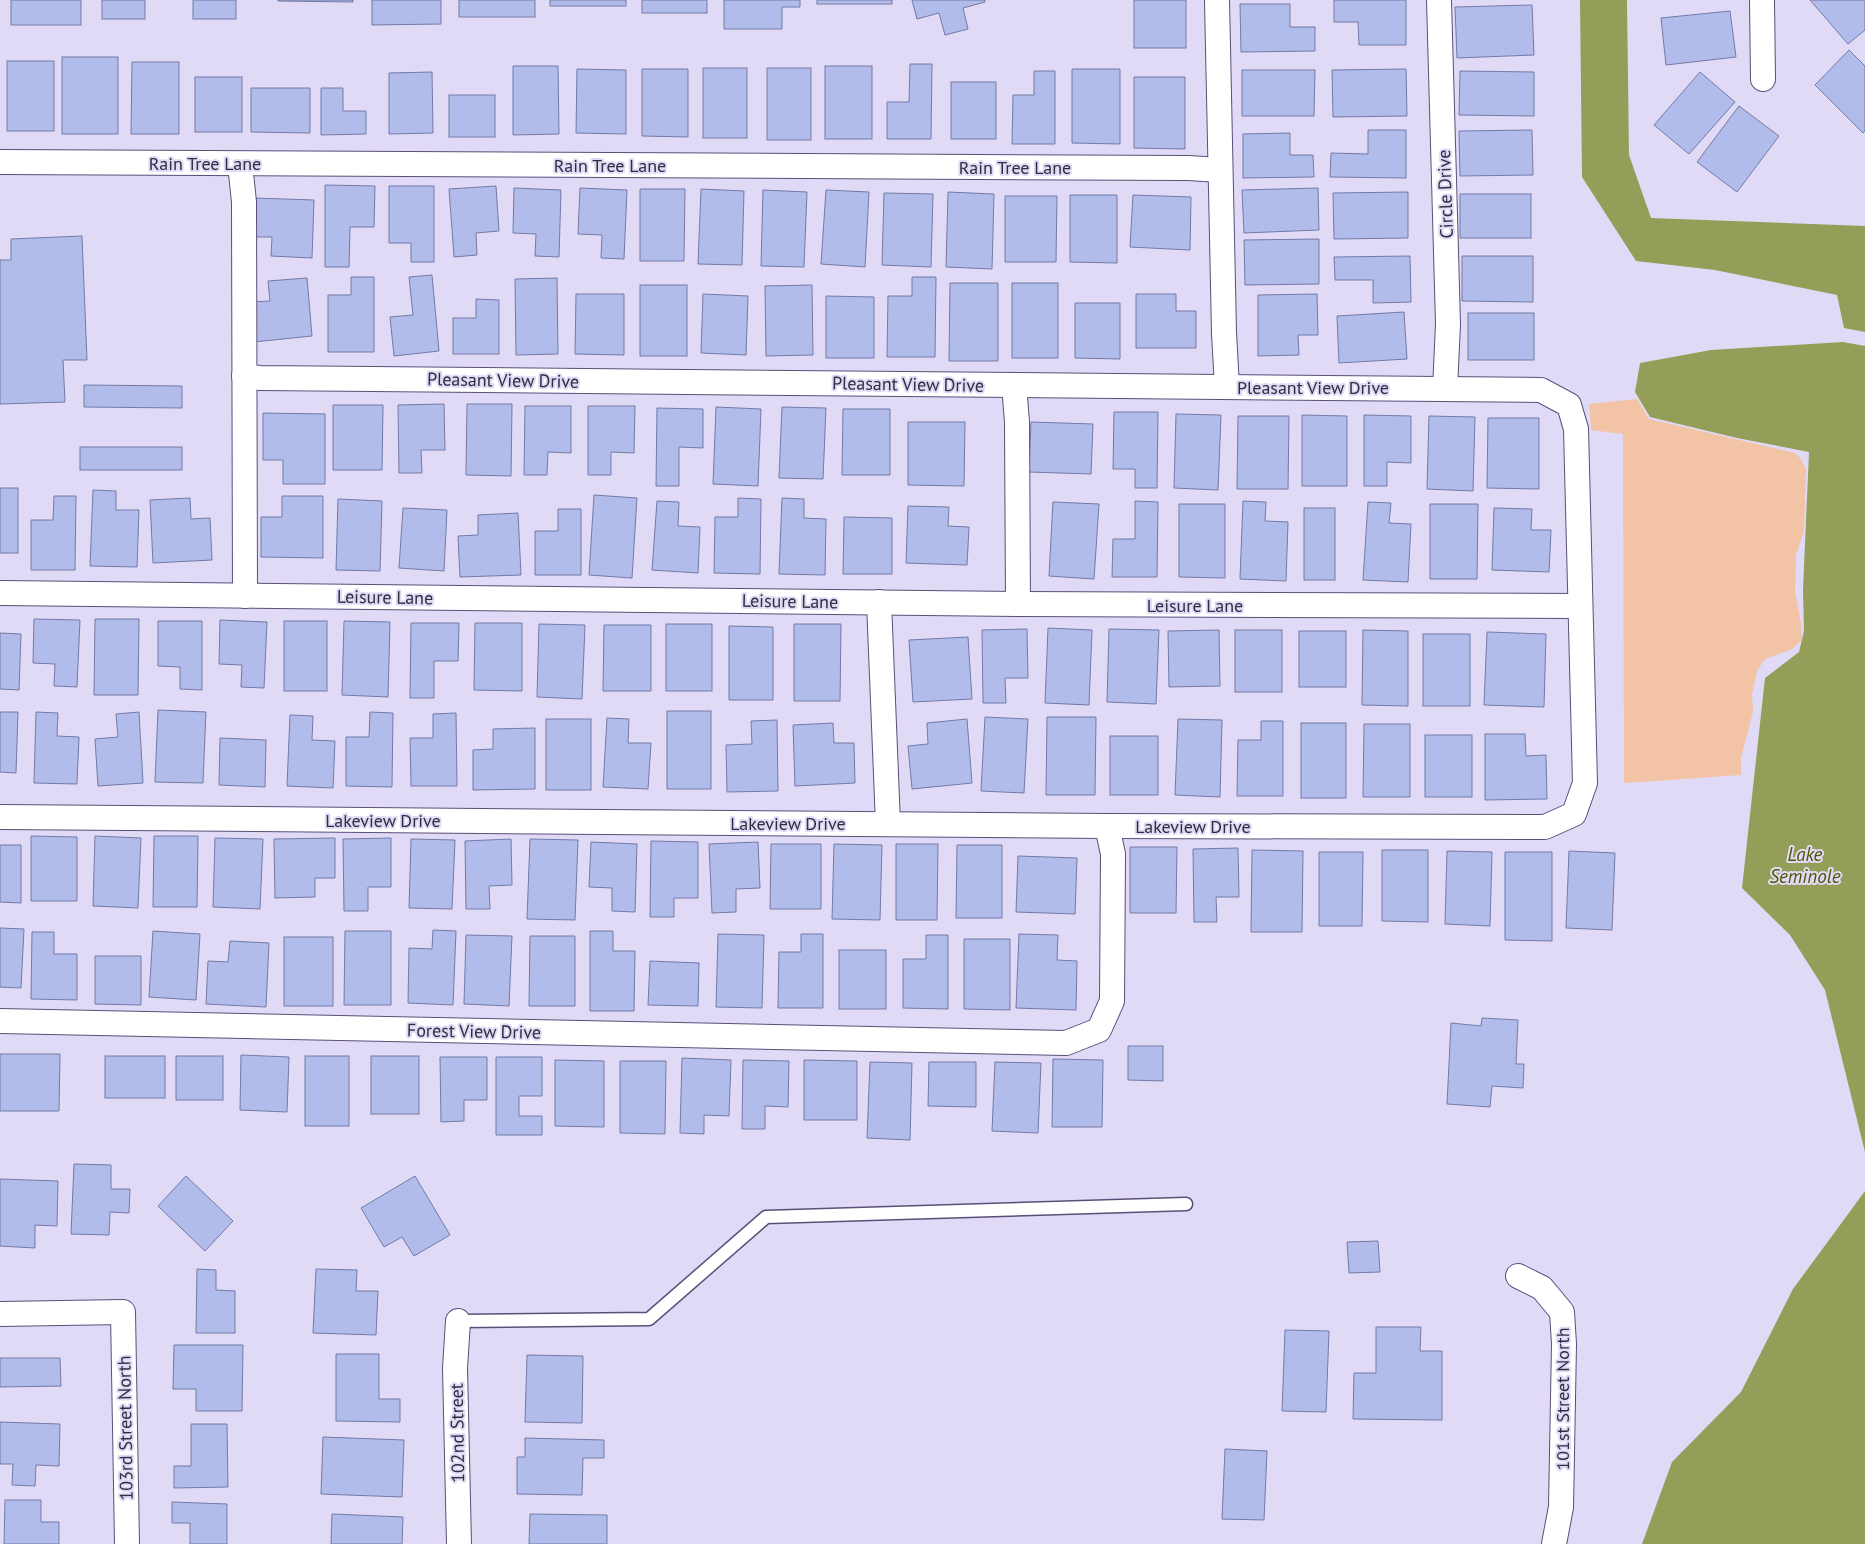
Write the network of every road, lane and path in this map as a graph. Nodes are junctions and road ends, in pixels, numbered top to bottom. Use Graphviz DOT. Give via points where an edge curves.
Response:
graph roads {
  1 [pos="1217,0"];
  2 [pos="1439,0"];
  3 [pos="1762,0"];
  4 [pos="1763,79"];
  5 [pos="0,162"];
  6 [pos="240,164"];
  7 [pos="1220,170"];
  8 [pos="244,376"];
  9 [pos="1014,385"];
  10 [pos="1227,387"];
  11 [pos="1445,389"];
  12 [pos="0,593"];
  13 [pos="245,596"];
  14 [pos="879,602"];
  15 [pos="1018,604"];
  16 [pos="1579,606"];
  17 [pos="0,817"];
  18 [pos="888,824"];
  19 [pos="1107,826"];
  20 [pos="0,1020"];
  21 [pos="1186,1204"];
  22 [pos="1518,1276"];
  23 [pos="0,1314"];
  24 [pos="458,1321"];
  25 [pos="127,1544"];
  26 [pos="459,1544"];
  27 [pos="1554,1544"];
  1 -- 7 [label="street"];
  2 -- 11 [label="street, Circle Drive" via="1448,324"];
  3 -- 4 [label="street"];
  5 -- 6 [label="street, Rain Tree Lane"];
  6 -- 7 [label="street, Rain Tree Lane"];
  6 -- 8 [label="street" via="244,202"];
  7 -- 10 [label="street"];
  8 -- 9 [label="street, Pleasant View Drive"];
  8 -- 13 [label="street"];
  9 -- 10 [label="street, Pleasant View Drive"];
  9 -- 15 [label="street"];
  10 -- 11 [label="street, Pleasant View Drive"];
  11 -- 16 [label="street, Pleasant View Drive" via="1541,390 1569,405 1576,429"];
  12 -- 13 [label="street, Leisure Lane"];
  13 -- 14 [label="street, Leisure Lane"];
  14 -- 15 [label="street, Leisure Lane"];
  14 -- 18 [label="street"];
  15 -- 16 [label="street, Leisure Lane"];
  16 -- 19 [label="street, Lakeview Drive" via="1584,783 1574,814 1545,827"];
  17 -- 18 [label="street, Lakeview Drive"];
  18 -- 19 [label="street, Lakeview Drive"];
  19 -- 20 [label="street, Forest View Drive" via="1113,854 1112,1001 1099,1030 1066,1043"];
  21 -- 24 [label="lane" via="766,1217 649,1318"];
  22 -- 27 [label="street, 101st Street North" via="1542,1288 1562,1312 1562,1497"];
  23 -- 25 [label="street, 103rd Street North" via="123,1312"];
  24 -- 26 [label="street, 102nd Street"];
}
